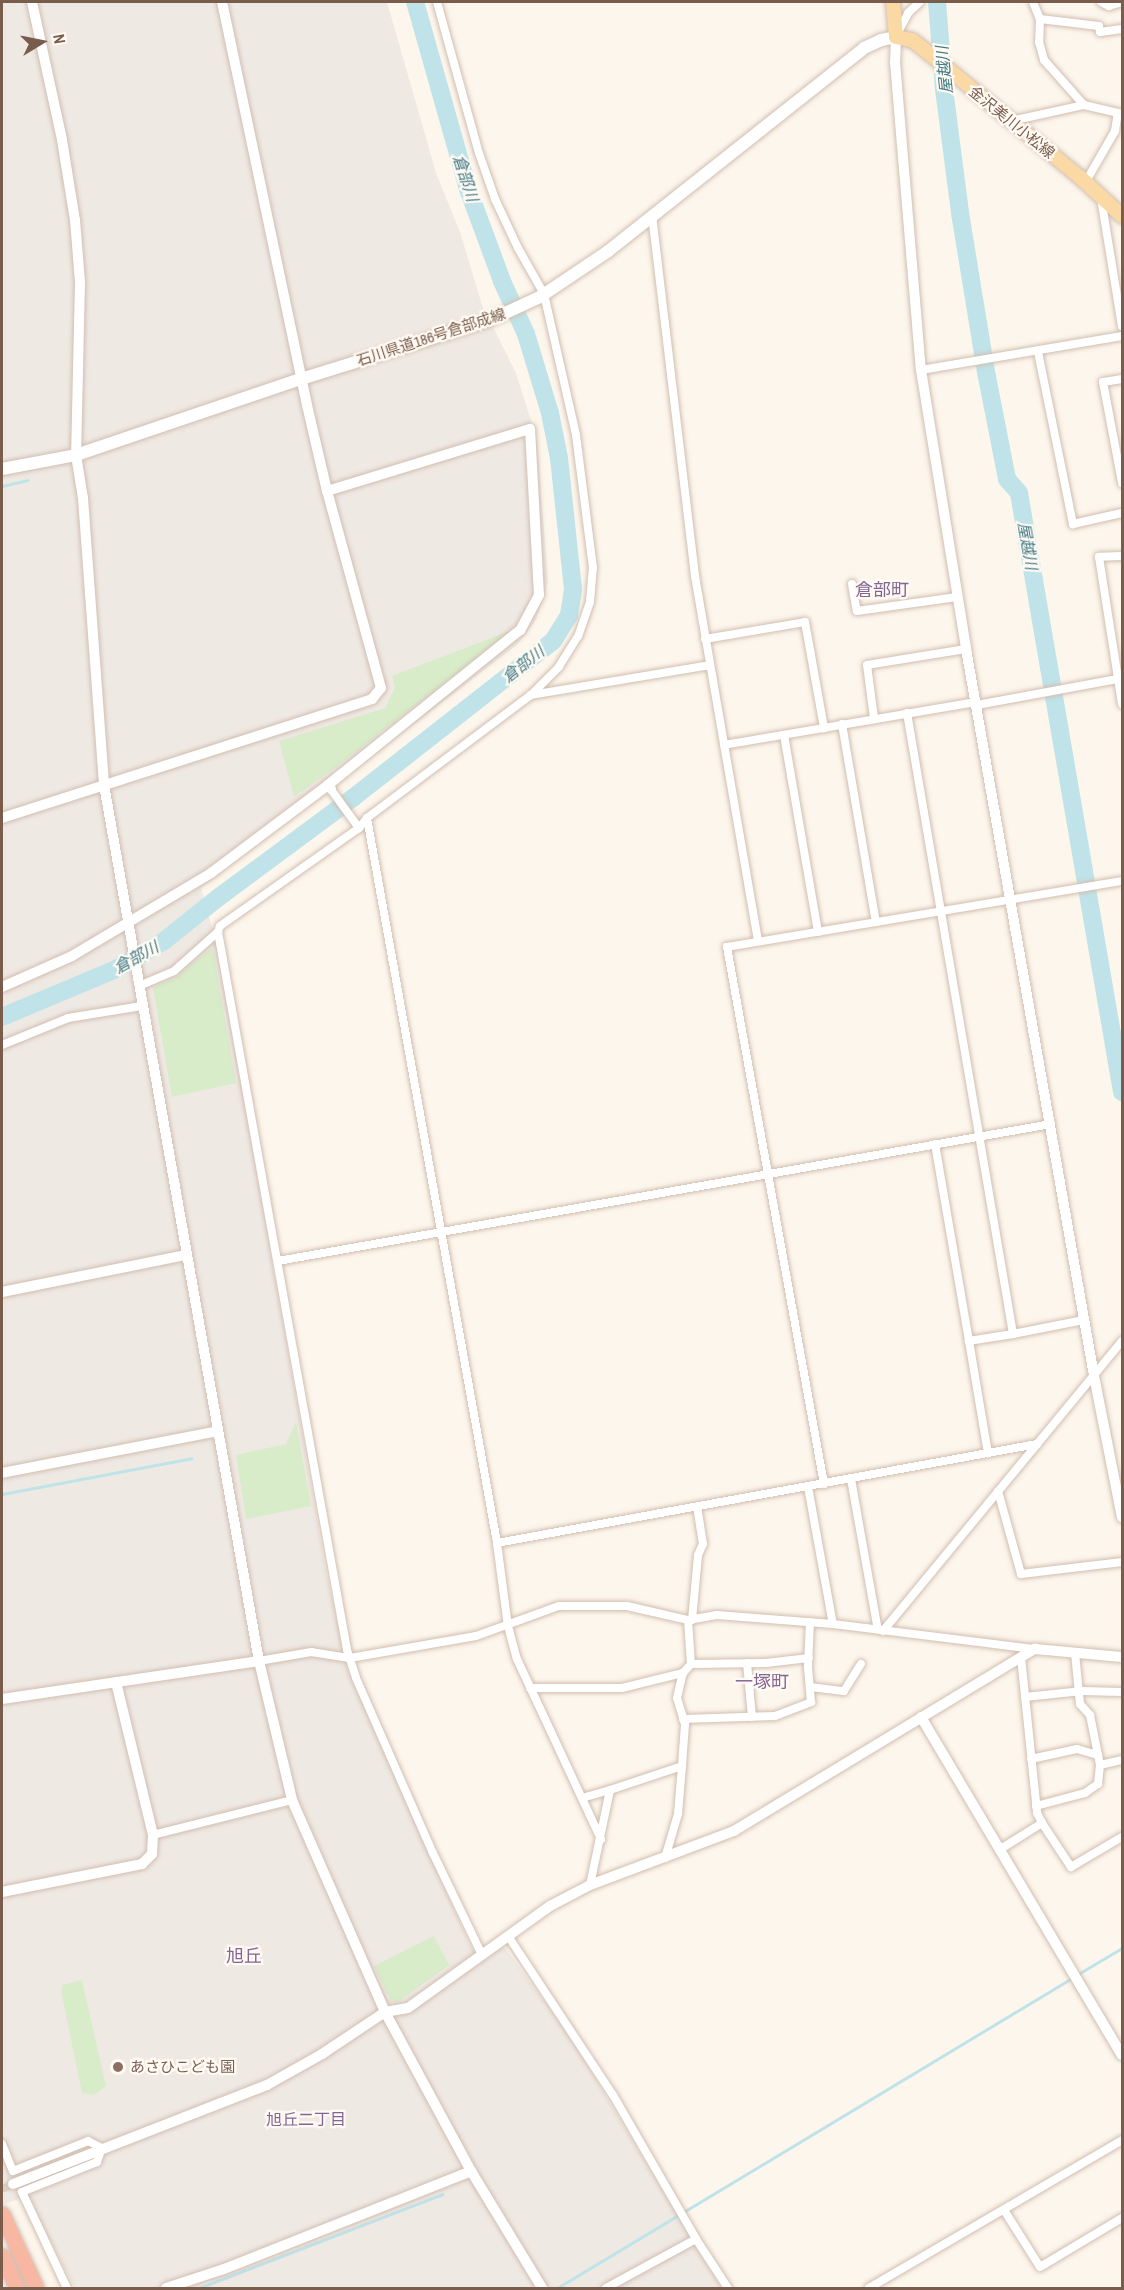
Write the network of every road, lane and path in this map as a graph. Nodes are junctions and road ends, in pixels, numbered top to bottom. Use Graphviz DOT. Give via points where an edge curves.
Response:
graph roads {
  1 [pos="32,2"];
  2 [pos="222,2"];
  3 [pos="437,2"];
  4 [pos="893,2"];
  5 [pos="920,2"];
  6 [pos="1033,2"];
  7 [pos="1101,2"];
  8 [pos="1122,2"];
  9 [pos="1040,19"];
  10 [pos="1122,29"];
  11 [pos="896,37"];
  12 [pos="1084,105"];
  13 [pos="1120,114"];
  14 [pos="1010,121"];
  15 [pos="1119,132"];
  16 [pos="1085,183"];
  17 [pos="1101,198"];
  18 [pos="652,215"];
  19 [pos="1122,216"];
  20 [pos="542,296"];
  21 [pos="1122,326"];
  22 [pos="1122,336"];
  23 [pos="1038,352"];
  24 [pos="921,370"];
  25 [pos="301,379"];
  26 [pos="1122,379"];
  27 [pos="76,454"];
  28 [pos="2,469"];
  29 [pos="1122,483"];
  30 [pos="327,491"];
  31 [pos="1122,513"];
  32 [pos="1122,556"];
  33 [pos="852,584"];
  34 [pos="957,597"];
  35 [pos="705,639"];
  36 [pos="966,649"];
  37 [pos="710,665"];
  38 [pos="1120,678"];
  39 [pos="531,695"];
  40 [pos="976,704"];
  41 [pos="1122,704"];
  42 [pos="907,713"];
  43 [pos="874,718"];
  44 [pos="842,724"];
  45 [pos="824,728"];
  46 [pos="784,735"];
  47 [pos="724,745"];
  48 [pos="104,785"];
  49 [pos="330,788"];
  50 [pos="2,818"];
  51 [pos="367,818"];
  52 [pos="356,825"];
  53 [pos="1122,881"];
  54 [pos="1011,900"];
  55 [pos="940,912"];
  56 [pos="128,920"];
  57 [pos="876,922"];
  58 [pos="218,932"];
  59 [pos="818,932"];
  60 [pos="758,941"];
  61 [pos="138,981"];
  62 [pos="2,987"];
  63 [pos="142,1006"];
  64 [pos="2,1045"];
  65 [pos="1051,1124"];
  66 [pos="980,1136"];
  67 [pos="935,1144"];
  68 [pos="766,1174"];
  69 [pos="440,1231"];
  70 [pos="186,1255"];
  71 [pos="278,1261"];
  72 [pos="2,1292"];
  73 [pos="1084,1320"];
  74 [pos="1013,1334"];
  75 [pos="969,1341"];
  76 [pos="1122,1341"];
  77 [pos="1094,1376"];
  78 [pos="218,1431"];
  79 [pos="1037,1444"];
  80 [pos="988,1452"];
  81 [pos="2,1473"];
  82 [pos="851,1479"];
  83 [pos="824,1484"];
  84 [pos="808,1487"];
  85 [pos="998,1491"];
  86 [pos="697,1506"];
  87 [pos="1122,1517"];
  88 [pos="497,1543"];
  89 [pos="1122,1563"];
  90 [pos="690,1620"];
  91 [pos="810,1622"];
  92 [pos="832,1624"];
  93 [pos="508,1626"];
  94 [pos="880,1631"];
  95 [pos="1035,1649"];
  96 [pos="1075,1653"];
  97 [pos="1021,1657"];
  98 [pos="1122,1657"];
  99 [pos="350,1658"];
  100 [pos="808,1658"];
  101 [pos="259,1661"];
  102 [pos="747,1663"];
  103 [pos="691,1664"];
  104 [pos="861,1664"];
  105 [pos="683,1673"];
  106 [pos="116,1682"];
  107 [pos="810,1687"];
  108 [pos="531,1688"];
  109 [pos="1078,1692"];
  110 [pos="1122,1692"];
  111 [pos="1025,1697"];
  112 [pos="2,1699"];
  113 [pos="752,1717"];
  114 [pos="921,1718"];
  115 [pos="683,1719"];
  116 [pos="1031,1759"];
  117 [pos="1099,1760"];
  118 [pos="1122,1760"];
  119 [pos="682,1766"];
  120 [pos="610,1790"];
  121 [pos="582,1798"];
  122 [pos="292,1800"];
  123 [pos="1036,1806"];
  124 [pos="1042,1823"];
  125 [pos="153,1835"];
  126 [pos="1122,1837"];
  127 [pos="601,1839"];
  128 [pos="999,1850"];
  129 [pos="665,1858"];
  130 [pos="590,1885"];
  131 [pos="2,1892"];
  132 [pos="508,1936"];
  133 [pos="482,1955"];
  134 [pos="385,2012"];
  135 [pos="1122,2055"];
  136 [pos="1122,2140"];
  137 [pos="2,2144"];
  138 [pos="102,2148"];
  139 [pos="471,2171"];
  140 [pos="13,2184"];
  141 [pos="1004,2210"];
  142 [pos="2,2214"];
  143 [pos="1122,2218"];
  144 [pos="696,2239"];
  145 [pos="2,2256"];
  146 [pos="17,2289"];
  147 [pos="36,2289"];
  148 [pos="67,2289"];
  149 [pos="166,2289"];
  150 [pos="542,2289"];
  151 [pos="606,2289"];
  152 [pos="728,2289"];
  153 [pos="869,2289"];
  1 -- 27 [label="street" via="75,220 80,282"];
  2 -- 25 [label="street"];
  3 -- 20 [label="street" via="495,199"];
  4 -- 11 [label="main road"];
  5 -- 11 [label="street" via="908,13"];
  6 -- 9 [label="street"];
  7 -- 8 [label="street" via="1109,6"];
  9 -- 10 [label="street" via="1099,26 1101,32"];
  9 -- 12 [label="street" via="1039,42 1044,60"];
  11 -- 14 [label="main road, 金沢美川小松線" via="912,40"];
  11 -- 18 [label="main road, 石川県道186号倉部成線" via="864,48"];
  11 -- 24 [label="street"];
  12 -- 13 [label="street"];
  12 -- 14 [label="street"];
  13 -- 15 [label="street"];
  14 -- 16 [label="main road, 金沢美川小松線"];
  15 -- 16 [label="street"];
  16 -- 17 [label="main road, 金沢美川小松線"];
  17 -- 19 [label="main road, 金沢美川小松線"];
  17 -- 21 [label="street"];
  18 -- 20 [label="main road, 石川県道186号倉部成線" via="607,252"];
  18 -- 35 [label="street"];
  20 -- 25 [label="main road, 石川県道186号倉部成線" via="490,320"];
  20 -- 39 [label="street" via="576,435 593,567 590,602 578,636 559,667"];
  22 -- 23 [label="street"];
  23 -- 24 [label="street"];
  23 -- 31 [label="street" via="1073,524"];
  24 -- 34 [label="street"];
  25 -- 27 [label="main road, 石川県道186号倉部成線"];
  25 -- 30 [label="street"];
  26 -- 29 [label="street" via="1103,382"];
  27 -- 28 [label="main road, 石川県道186号倉部成線"];
  27 -- 48 [label="street" via="83,498"];
  30 -- 48 [label="street" via="381,688 372,699"];
  30 -- 49 [label="street" via="530,429 538,595 520,630"];
  32 -- 38 [label="street" via="1099,557"];
  33 -- 34 [label="street" via="857,611"];
  34 -- 36 [label="street"];
  35 -- 37 [label="street"];
  35 -- 45 [label="street" via="805,622"];
  36 -- 40 [label="street"];
  36 -- 43 [label="street" via="867,665"];
  37 -- 39 [label="street"];
  37 -- 47 [label="street"];
  38 -- 40 [label="street"];
  38 -- 41 [label="street"];
  39 -- 51 [label="street"];
  40 -- 42 [label="street"];
  40 -- 54 [label="street"];
  42 -- 43 [label="street"];
  42 -- 55 [label="street"];
  43 -- 44 [label="street"];
  44 -- 45 [label="street"];
  44 -- 57 [label="street"];
  45 -- 46 [label="street"];
  46 -- 47 [label="street"];
  46 -- 59 [label="street"];
  47 -- 60 [label="street"];
  48 -- 50 [label="street"];
  48 -- 56 [label="street"];
  49 -- 52 [label="street"];
  49 -- 56 [label="street" via="211,873"];
  51 -- 52 [label="street"];
  51 -- 69 [label="street"];
  52 -- 58 [label="street"];
  53 -- 54 [label="street"];
  54 -- 55 [label="street"];
  54 -- 65 [label="street"];
  55 -- 57 [label="street"];
  55 -- 66 [label="street"];
  56 -- 61 [label="street"];
  56 -- 62 [label="street" via="72,956"];
  57 -- 59 [label="street"];
  58 -- 61 [label="street" via="174,971"];
  58 -- 71 [label="street"];
  59 -- 60 [label="street"];
  60 -- 68 [label="street" via="727,947"];
  61 -- 63 [label="street"];
  63 -- 64 [label="street" via="68,1018"];
  63 -- 70 [label="street"];
  65 -- 66 [label="street"];
  65 -- 73 [label="street"];
  66 -- 67 [label="street"];
  66 -- 74 [label="street"];
  67 -- 68 [label="street"];
  67 -- 75 [label="street"];
  68 -- 69 [label="street"];
  68 -- 83 [label="street"];
  69 -- 71 [label="street"];
  69 -- 88 [label="street"];
  70 -- 72 [label="street"];
  70 -- 78 [label="street"];
  71 -- 99 [label="street" via="310,1457"];
  73 -- 74 [label="street"];
  73 -- 77 [label="street"];
  74 -- 75 [label="street"];
  75 -- 80 [label="street"];
  76 -- 77 [label="street"];
  77 -- 79 [label="street"];
  77 -- 87 [label="street"];
  78 -- 81 [label="street"];
  78 -- 101 [label="street"];
  79 -- 80 [label="street"];
  79 -- 85 [label="street"];
  80 -- 82 [label="street"];
  82 -- 83 [label="street"];
  82 -- 94 [label="street"];
  83 -- 84 [label="street"];
  84 -- 86 [label="street"];
  84 -- 92 [label="street"];
  85 -- 89 [label="street" via="1021,1574"];
  85 -- 94 [label="street"];
  86 -- 88 [label="street"];
  86 -- 90 [label="street" via="703,1544 698,1554"];
  88 -- 93 [label="street"];
  90 -- 91 [label="street" via="717,1615"];
  90 -- 93 [label="street" via="627,1606 558,1606"];
  90 -- 103 [label="street"];
  91 -- 92 [label="street"];
  91 -- 100 [label="street"];
  92 -- 94 [label="street"];
  93 -- 99 [label="street" via="476,1636"];
  93 -- 108 [label="street" via="516,1659"];
  94 -- 95 [label="street"];
  95 -- 96 [label="street"];
  95 -- 97 [label="street"];
  96 -- 98 [label="street"];
  96 -- 109 [label="street"];
  97 -- 111 [label="street"];
  97 -- 114 [label="street"];
  99 -- 101 [label="street" via="311,1652"];
  99 -- 133 [label="street"];
  100 -- 102 [label="street"];
  100 -- 107 [label="street"];
  101 -- 106 [label="street"];
  101 -- 122 [label="street"];
  102 -- 103 [label="street"];
  102 -- 113 [label="street"];
  103 -- 105 [label="street"];
  104 -- 107 [label="street" via="844,1690"];
  105 -- 108 [label="street" via="622,1688"];
  105 -- 115 [label="street" via="676,1698"];
  106 -- 112 [label="street"];
  106 -- 125 [label="street"];
  107 -- 113 [label="street" via="811,1702 774,1716"];
  108 -- 121 [label="street"];
  109 -- 110 [label="street"];
  109 -- 111 [label="street"];
  109 -- 117 [label="street" via="1080,1704 1090,1715"];
  111 -- 116 [label="street"];
  113 -- 115 [label="street"];
  114 -- 128 [label="street"];
  114 -- 129 [label="street" via="734,1831"];
  115 -- 119 [label="street"];
  116 -- 117 [label="street" via="1077,1749"];
  116 -- 123 [label="street"];
  117 -- 118 [label="street"];
  117 -- 123 [label="street" via="1098,1784 1085,1793"];
  119 -- 120 [label="street"];
  119 -- 129 [label="street" via="678,1814"];
  120 -- 121 [label="street"];
  120 -- 127 [label="street"];
  121 -- 127 [label="street"];
  122 -- 125 [label="street"];
  122 -- 134 [label="street"];
  123 -- 124 [label="street"];
  124 -- 126 [label="street" via="1071,1867"];
  124 -- 128 [label="street"];
  125 -- 131 [label="street" via="152,1854 142,1864"];
  127 -- 130 [label="street"];
  128 -- 135 [label="street"];
  129 -- 130 [label="street"];
  130 -- 132 [label="street" via="550,1906"];
  132 -- 133 [label="street"];
  132 -- 144 [label="street" via="613,2095"];
  133 -- 134 [label="street" via="408,2008"];
  134 -- 138 [label="street" via="267,2085"];
  134 -- 139 [label="street"];
  136 -- 141 [label="street"];
  137 -- 138 [label="street" via="13,2171 88,2141"];
  138 -- 140 [label="street"];
  138 -- 148 [label="street" via="97,2162 22,2192"];
  139 -- 149 [label="street"];
  139 -- 150 [label="street"];
  141 -- 143 [label="street" via="1040,2267"];
  141 -- 153 [label="street"];
  142 -- 147 [label="highway"];
  144 -- 151 [label="street"];
  144 -- 152 [label="street"];
  145 -- 146 [label="highway"];
}
